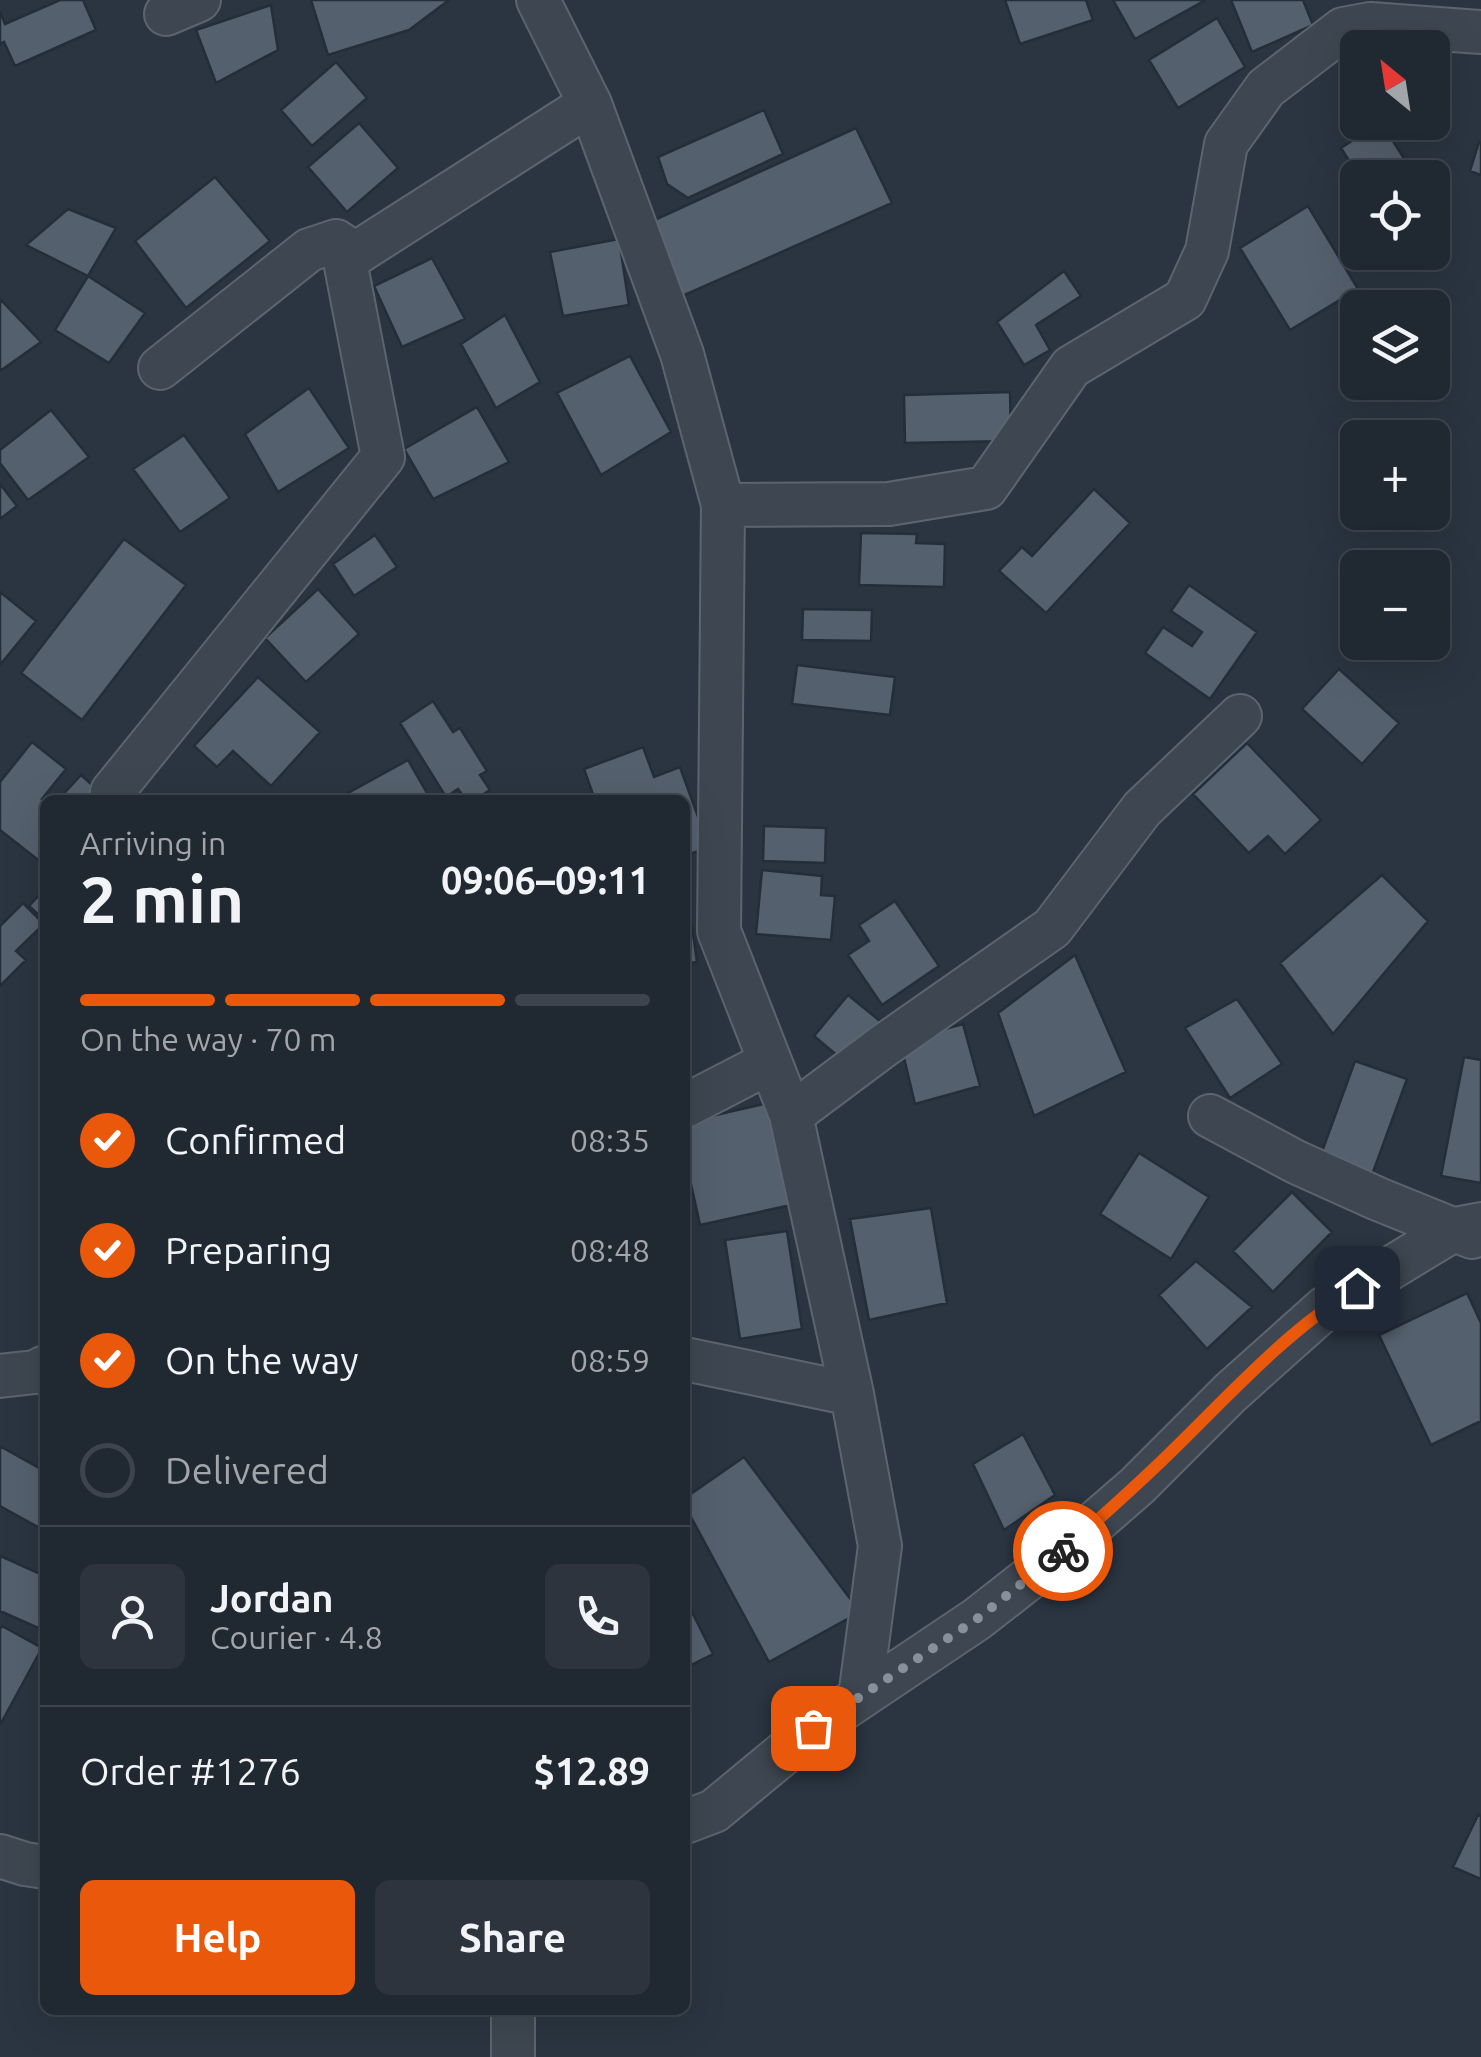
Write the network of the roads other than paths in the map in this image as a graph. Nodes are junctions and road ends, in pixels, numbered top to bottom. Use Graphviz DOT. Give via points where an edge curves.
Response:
graph roads {
  1 [pos="538,0"];
  2 [pos="1370,12"];
  3 [pos="1481,32"];
  4 [pos="590,104"];
  5 [pos="356,254"];
  6 [pos="160,368"];
  7 [pos="723,505"];
  8 [pos="1240,716"];
  9 [pos="112,792"];
  10 [pos="770,1062"];
  11 [pos="690,1103"];
  12 [pos="791,1115"];
  13 [pos="1210,1116"];
  14 [pos="1472,1232"];
  15 [pos="690,1360"];
  16 [pos="40,1370"];
  17 [pos="0,1376"];
  18 [pos="852,1394"];
  19 [pos="860,1698"];
  20 [pos="690,1820"];
  21 [pos="0,1856"];
  22 [pos="40,1867"];
  23 [pos="513,2015"];
  24 [pos="512,2057"];
  1 -- 4 [label="street"];
  2 -- 3 [label="street"];
  2 -- 7 [label="street" via="1266,88 1226,144 1208,251 1185,299 1071,366 986,488 888,504"];
  4 -- 5 [label="street"];
  4 -- 7 [label="street" via="682,354"];
  5 -- 6 [label="street" via="336,241 308,250"];
  5 -- 9 [label="street" via="346,266 384,457"];
  7 -- 10 [label="street" via="719,930"];
  8 -- 12 [label="street" via="1142,808 1052,928"];
  10 -- 11 [label="street"];
  10 -- 12 [label="street"];
  12 -- 18 [label="street"];
  13 -- 14 [label="street" via="1378,1199"];
  14 -- 19 [label="street" via="1324,1308 1046,1565"];
  15 -- 18 [label="street"];
  16 -- 17 [label="street"];
  18 -- 19 [label="street" via="880,1546"];
  19 -- 20 [label="street" via="813,1728 714,1811"];
  21 -- 22 [label="street"];
  23 -- 24 [label="street"];
}
